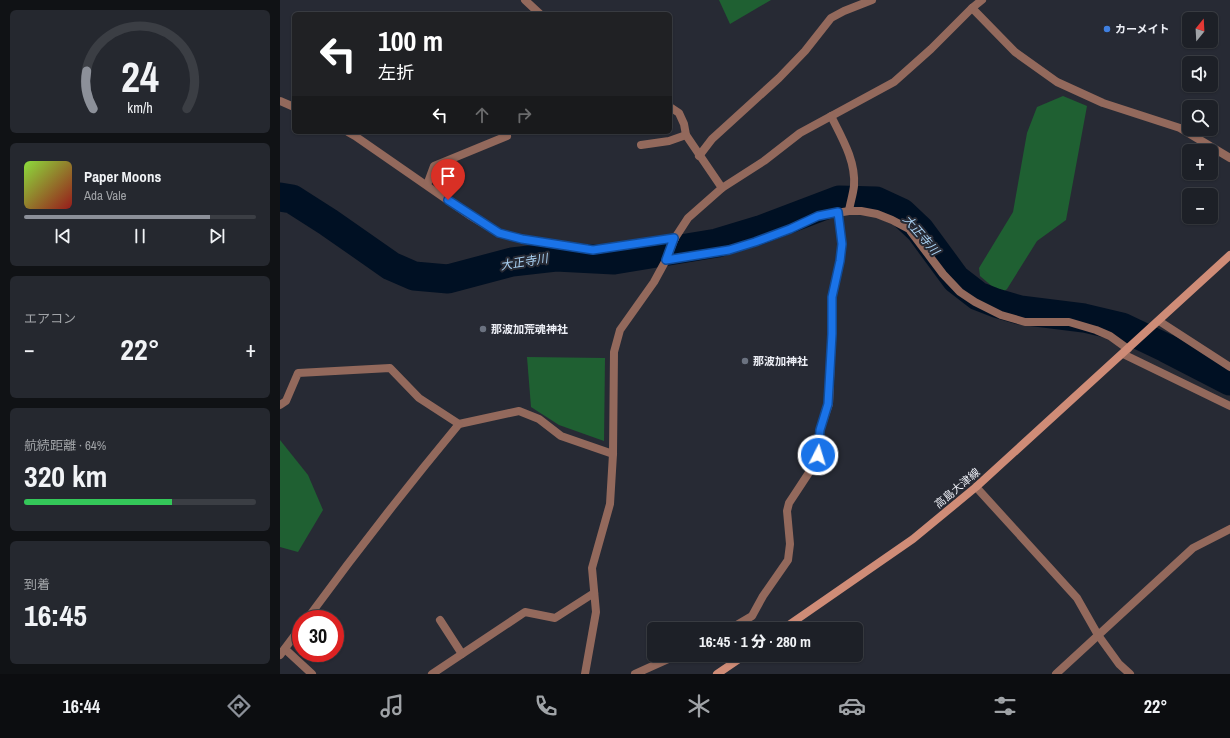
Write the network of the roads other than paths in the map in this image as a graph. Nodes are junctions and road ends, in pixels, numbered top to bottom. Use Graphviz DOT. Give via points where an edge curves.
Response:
graph roads {
  1 [pos="524,0"];
  2 [pos="872,0"];
  3 [pos="982,0"];
  4 [pos="972,8"];
  5 [pos="538,12"];
  6 [pos="280,101"];
  7 [pos="292,106"];
  8 [pos="672,108"];
  9 [pos="831,116"];
  10 [pos="352,134"];
  11 [pos="686,135"];
  12 [pos="507,136"];
  13 [pos="641,145"];
  14 [pos="699,156"];
  15 [pos="1230,158"];
  16 [pos="427,185"];
  17 [pos="722,188"];
  18 [pos="849,209"];
  19 [pos="838,212"];
  20 [pos="673,240"];
  21 [pos="1230,255"];
  22 [pos="667,258"];
  23 [pos="1159,321"];
  24 [pos="1128,350"];
  25 [pos="1230,367"];
  26 [pos="280,405"];
  27 [pos="1230,406"];
  28 [pos="459,424"];
  29 [pos="613,454"];
  30 [pos="976,487"];
  31 [pos="1230,529"];
  32 [pos="594,593"];
  33 [pos="314,610"];
  34 [pos="440,620"];
  35 [pos="742,622"];
  36 [pos="793,622"];
  37 [pos="1098,634"];
  38 [pos="292,639"];
  39 [pos="282,652"];
  40 [pos="462,654"];
  41 [pos="662,662"];
  42 [pos="735,662"];
  43 [pos="312,674"];
  44 [pos="432,674"];
  45 [pos="585,674"];
  46 [pos="636,674"];
  47 [pos="717,674"];
  48 [pos="1056,674"];
  49 [pos="1130,674"];
  1 -- 5 [label="street"];
  2 -- 14 [label="street" via="831,18 805,51 712,139"];
  3 -- 4 [label="street"];
  4 -- 9 [label="street" via="894,82"];
  4 -- 15 [label="street" via="1015,52 1057,82 1103,103 1180,128"];
  6 -- 7 [label="street"];
  8 -- 11 [label="street" via="679,113"];
  9 -- 17 [label="street" via="800,133 764,161"];
  9 -- 18 [label="street" via="854,172"];
  10 -- 16 [label="street"];
  11 -- 13 [label="street" via="669,142"];
  11 -- 14 [label="street"];
  12 -- 16 [label="street" via="434,166"];
  14 -- 17 [label="street"];
  16 -- 20 [label="street" via="499,233 522,239 593,250"];
  17 -- 20 [label="street" via="688,218"];
  18 -- 19 [label="street"];
  18 -- 24 [label="street" via="877,214 909,229 960,292 1001,316 1025,322 1069,322 1110,336"];
  19 -- 22 [label="street" via="818,216 790,229 729,250"];
  19 -- 35 [label="street" via="842,244 832,297 828,404 820,430 818,455 789,503 788,560 752,616"];
  20 -- 22 [label="street"];
  21 -- 23 [label="main road"];
  22 -- 29 [label="street" via="654,282 620,330 614,352"];
  23 -- 24 [label="main road, 高島大津線"];
  23 -- 25 [label="street"];
  24 -- 27 [label="street"];
  24 -- 30 [label="main road, 高島大津線"];
  26 -- 28 [label="street" via="286,401 298,373 390,368 419,398"];
  28 -- 29 [label="street" via="519,411 539,419 561,436"];
  28 -- 33 [label="street" via="401,494"];
  29 -- 32 [label="street" via="610,504 592,568"];
  30 -- 36 [label="main road, 高島大津線" via="913,538"];
  30 -- 37 [label="street" via="1077,598"];
  31 -- 37 [label="street" via="1193,548"];
  32 -- 40 [label="street" via="555,618 525,612"];
  32 -- 45 [label="street" via="596,612"];
  34 -- 40 [label="street"];
  37 -- 48 [label="street"];
  37 -- 49 [label="street" via="1119,664"];
  38 -- 39 [label="street"];
  39 -- 43 [label="street"];
  40 -- 44 [label="street"];
  41 -- 46 [label="street"];
  42 -- 47 [label="main road"];
}
